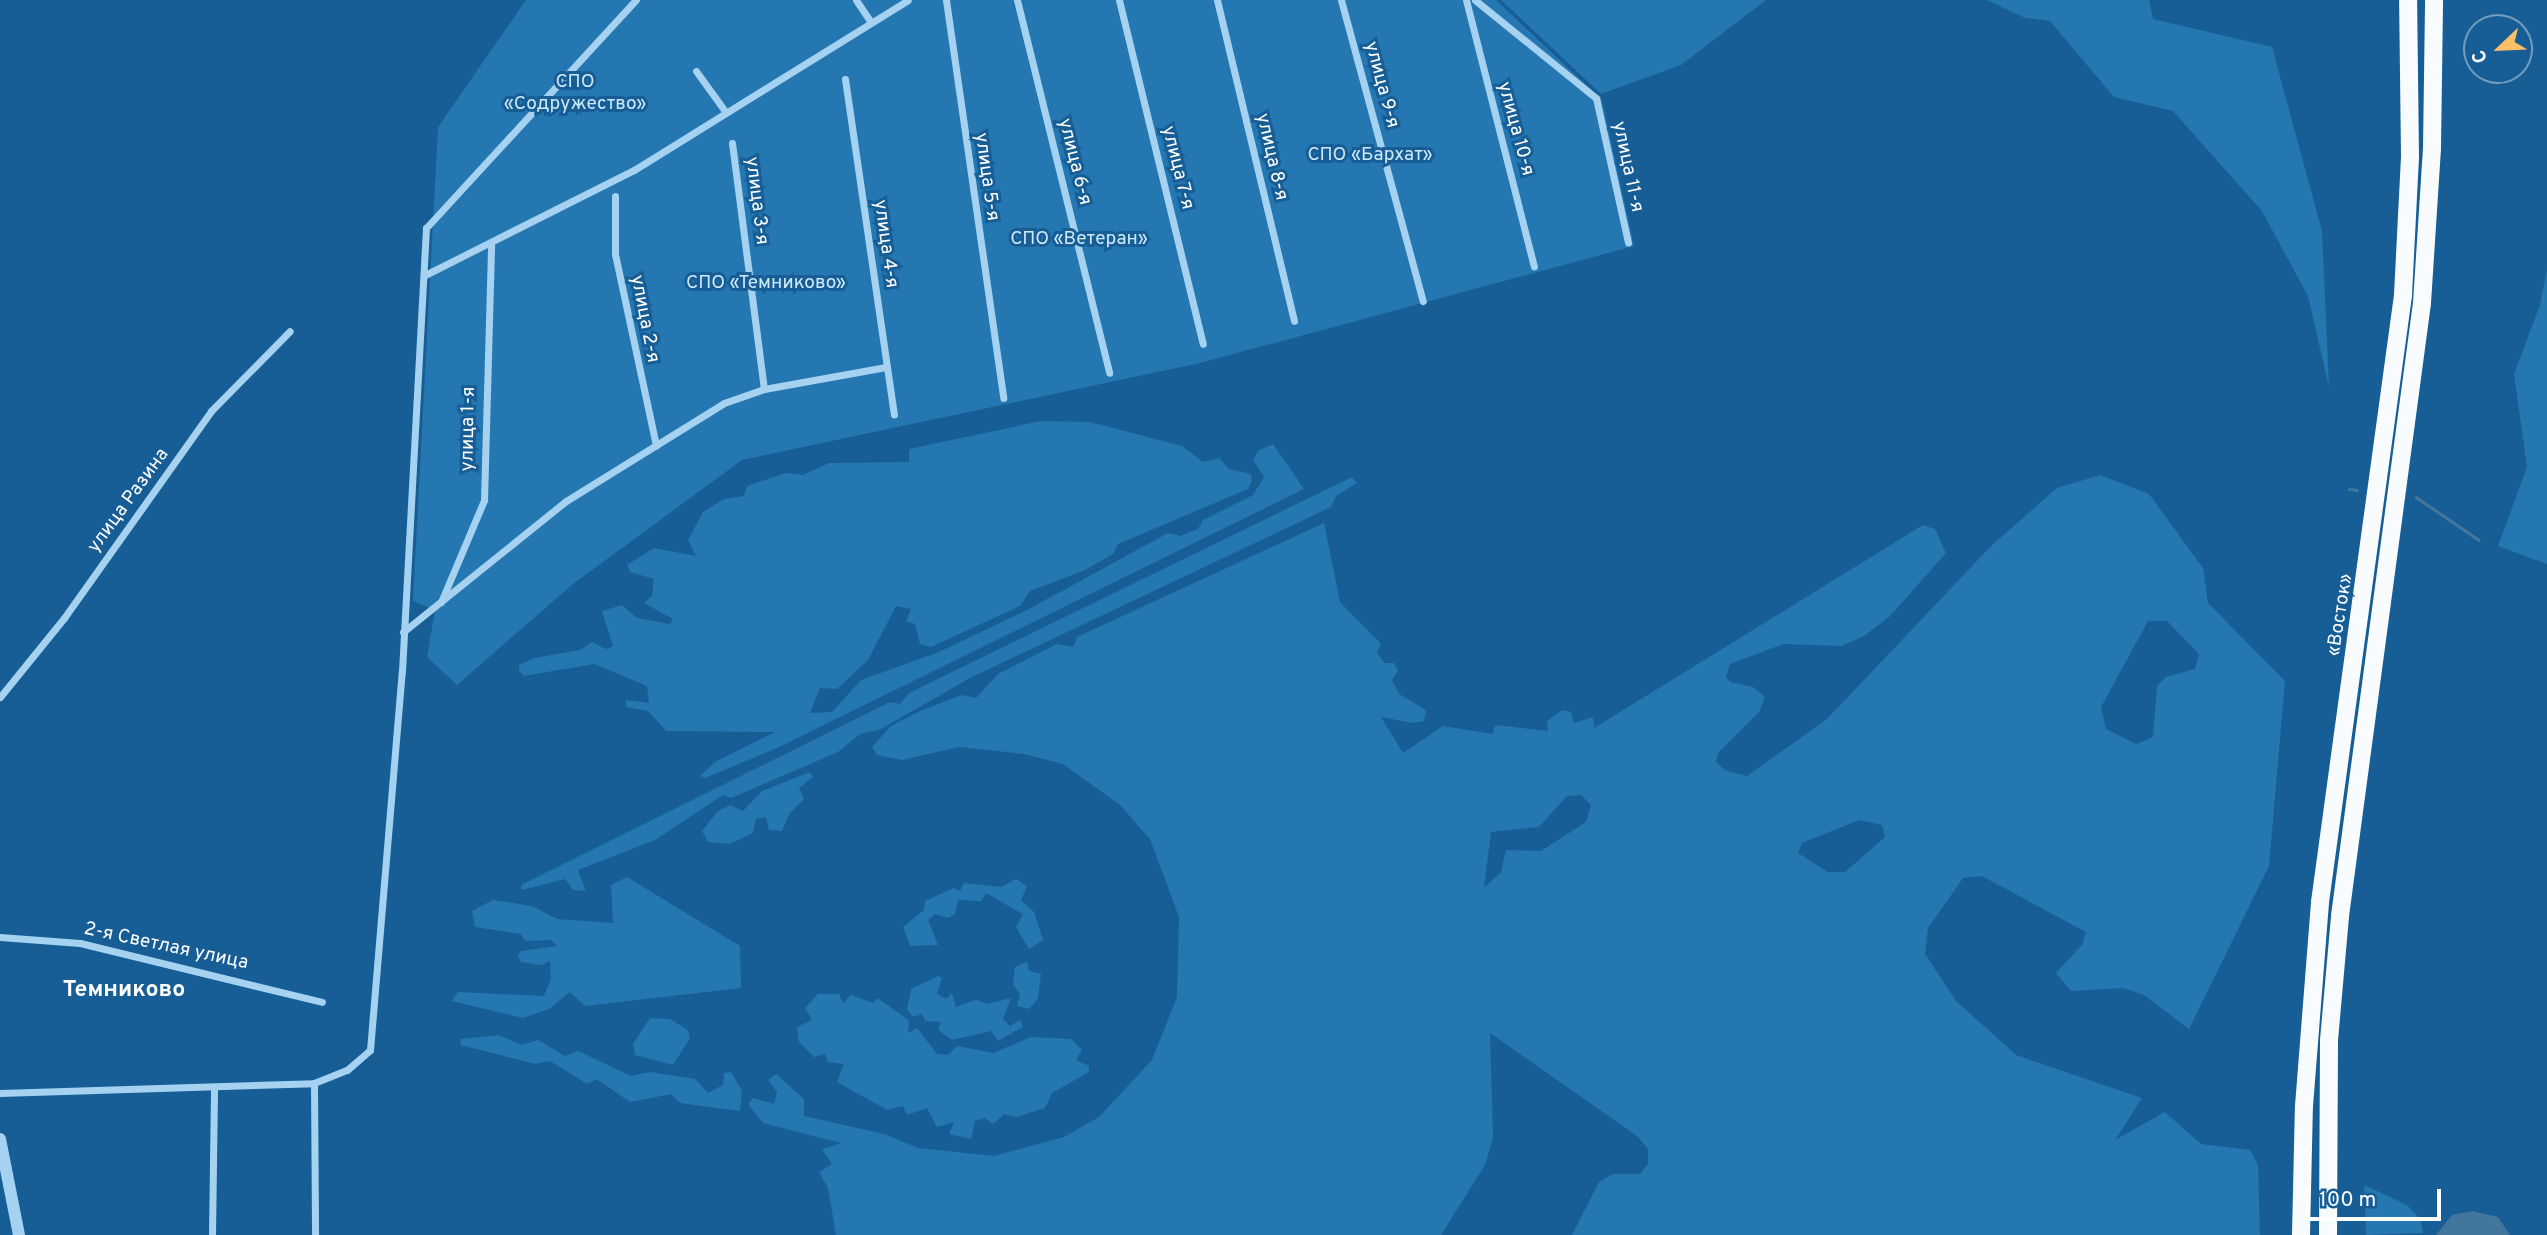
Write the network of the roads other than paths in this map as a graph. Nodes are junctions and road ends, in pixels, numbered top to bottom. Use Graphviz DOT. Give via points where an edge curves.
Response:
graph roads {
  1 [pos="636,0"];
  2 [pos="856,0"];
  3 [pos="908,0"];
  4 [pos="946,0"];
  5 [pos="1017,0"];
  6 [pos="1119,0"];
  7 [pos="1217,0"];
  8 [pos="1341,0"];
  9 [pos="1466,0"];
  10 [pos="1475,0"];
  11 [pos="2409,0"];
  12 [pos="2434,0"];
  13 [pos="870,21"];
  14 [pos="696,71"];
  15 [pos="845,79"];
  16 [pos="725,111"];
  17 [pos="733,143"];
  18 [pos="615,195"];
  19 [pos="1628,242"];
  20 [pos="491,244"];
  21 [pos="1534,267"];
  22 [pos="425,275"];
  23 [pos="1423,301"];
  24 [pos="1294,321"];
  25 [pos="290,331"];
  26 [pos="1203,344"];
  27 [pos="886,367"];
  28 [pos="1109,373"];
  29 [pos="764,389"];
  30 [pos="1003,398"];
  31 [pos="894,414"];
  32 [pos="656,446"];
  33 [pos="440,606"];
  34 [pos="403,632"];
  35 [pos="0,697"];
  36 [pos="0,937"];
  37 [pos="322,1002"];
  38 [pos="314,1083"];
  39 [pos="214,1087"];
  40 [pos="0,1093"];
  41 [pos="0,1139"];
  42 [pos="19,1235"];
  43 [pos="212,1235"];
  44 [pos="315,1235"];
  45 [pos="2301,1235"];
  46 [pos="2328,1235"];
  1 -- 22 [label="street" via="426,228"];
  2 -- 13 [label="street"];
  3 -- 13 [label="street"];
  4 -- 30 [label="street, улица 5-я"];
  5 -- 28 [label="street, улица 6-я"];
  6 -- 26 [label="street, улица 7-я"];
  7 -- 24 [label="street, улица 8-я"];
  8 -- 23 [label="street, улица 9-я"];
  9 -- 21 [label="street, улица 10-я"];
  10 -- 19 [label="street, улица 11-я" via="1596,98"];
  11 -- 45 [label="highway, «Восток»" via="2410,156 2403,295 2320,902 2304,1106"];
  12 -- 46 [label="highway, «Восток»" via="2432,148 2422,303 2339,930 2329,1053"];
  13 -- 16 [label="street"];
  14 -- 16 [label="street"];
  15 -- 27 [label="street, улица 4-я"];
  16 -- 20 [label="street" via="634,170"];
  17 -- 29 [label="street, улица 3-я"];
  18 -- 32 [label="street, улица 2-я" via="615,254"];
  20 -- 22 [label="street"];
  20 -- 33 [label="street, улица 1-я" via="484,500"];
  22 -- 34 [label="street"];
  25 -- 35 [label="street, улица Разина" via="217,403 64,618"];
  27 -- 29 [label="street"];
  27 -- 31 [label="street, улица 4-я"];
  29 -- 32 [label="street" via="724,403"];
  32 -- 33 [label="street" via="566,501"];
  33 -- 34 [label="street"];
  34 -- 38 [label="street" via="372,1044 347,1070"];
  36 -- 37 [label="street, 2-я Светлая улица" via="80,943"];
  38 -- 39 [label="street"];
  38 -- 44 [label="street"];
  39 -- 40 [label="street" via="56,1087"];
  39 -- 43 [label="street"];
  41 -- 42 [label="street"];
}
